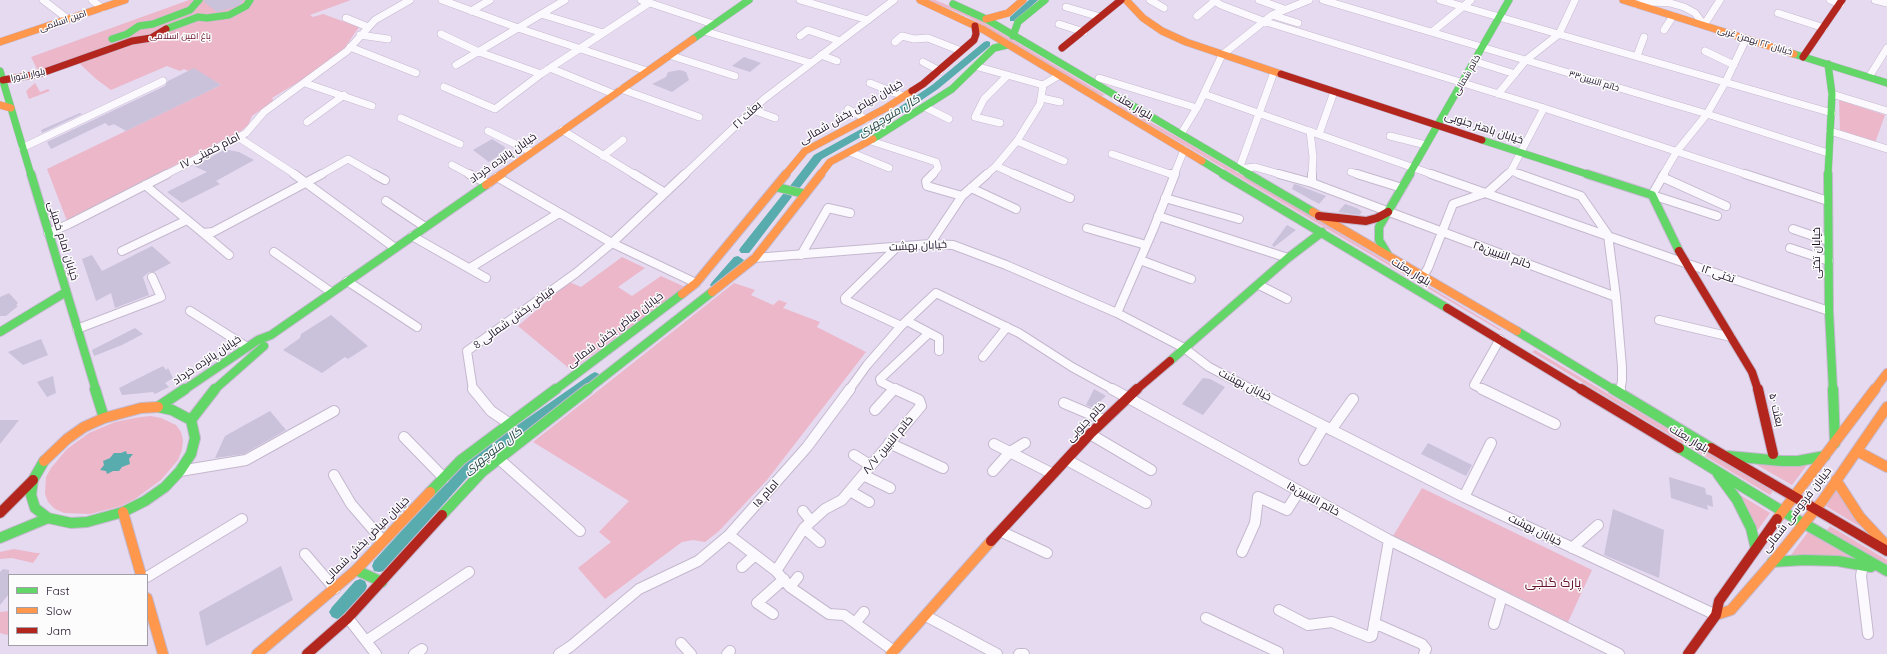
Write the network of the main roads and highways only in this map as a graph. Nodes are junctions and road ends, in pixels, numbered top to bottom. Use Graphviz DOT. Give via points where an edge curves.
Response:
graph roads {
  1 [pos="125,0"];
  2 [pos="199,0"];
  3 [pos="250,0"];
  4 [pos="749,0"];
  5 [pos="920,0"];
  6 [pos="943,0"];
  7 [pos="1022,0"];
  8 [pos="1045,0"];
  9 [pos="1121,0"];
  10 [pos="1126,0"];
  11 [pos="1509,0"];
  12 [pos="1623,0"];
  13 [pos="1841,2"];
  14 [pos="986,19"];
  15 [pos="975,26"];
  16 [pos="1013,36"];
  17 [pos="130,37"];
  18 [pos="0,42"];
  19 [pos="1007,45"];
  20 [pos="1062,48"];
  21 [pos="1803,57"];
  22 [pos="1828,64"];
  23 [pos="0,71"];
  24 [pos="1,81"];
  25 [pos="1887,83"];
  26 [pos="1118,97"];
  27 [pos="1105,104"];
  28 [pos="0,105"];
  29 [pos="11,108"];
  30 [pos="1438,125"];
  31 [pos="776,187"];
  32 [pos="805,194"];
  33 [pos="1388,212"];
  34 [pos="1319,216"];
  35 [pos="1322,232"];
  36 [pos="1388,255"];
  37 [pos="66,292"];
  38 [pos="1512,328"];
  39 [pos="0,332"];
  40 [pos="270,335"];
  41 [pos="1500,339"];
  42 [pos="616,345"];
  43 [pos="631,356"];
  44 [pos="1752,372"];
  45 [pos="1887,373"];
  46 [pos="158,407"];
  47 [pos="1887,407"];
  48 [pos="104,418"];
  49 [pos="191,420"];
  50 [pos="1835,443"];
  51 [pos="1856,451"];
  52 [pos="1773,454"];
  53 [pos="1724,456"];
  54 [pos="1825,456"];
  55 [pos="1887,467"];
  56 [pos="1713,468"];
  57 [pos="33,480"];
  58 [pos="1836,480"];
  59 [pos="1794,497"];
  60 [pos="1815,509"];
  61 [pos="1782,511"];
  62 [pos="123,512"];
  63 [pos="0,513"];
  64 [pos="48,518"];
  65 [pos="1803,523"];
  66 [pos="0,538"];
  67 [pos="1887,546"];
  68 [pos="1756,549"];
  69 [pos="1887,551"];
  70 [pos="1772,562"];
  71 [pos="356,570"];
  72 [pos="1887,571"];
  73 [pos="141,574"];
  74 [pos="382,582"];
  75 [pos="148,602"];
  76 [pos="1716,615"];
  77 [pos="892,652"];
  78 [pos="163,654"];
  79 [pos="257,654"];
  80 [pos="307,654"];
  81 [pos="1688,654"];
  1 -- 18 [label="main road, امین اسلامی"];
  2 -- 17 [label="main road" via="190,10 153,24 139,26"];
  3 -- 17 [label="main road" via="246,6 229,14 198,17 162,30 151,38"];
  4 -- 40 [label="main road, خیابان پانزده خرداد"];
  5 -- 15 [label="main road, بلوار بعثت"];
  6 -- 14 [label="main road, بلوار بعثت"];
  7 -- 14 [label="main road" via="1008,13"];
  8 -- 16 [label="main road" via="1018,22"];
  9 -- 20 [label="main road"];
  10 -- 30 [label="main road, خیابان باهنر جنوبی" via="1143,18 1162,31 1186,42"];
  11 -- 30 [label="main road, خاتم شمالی"];
  12 -- 21 [label="main road, خیابان ۲۲ بهمن غربی"];
  13 -- 21 [label="main road"];
  14 -- 16 [label="main road, بلوار بعثت"];
  15 -- 19 [label="main road, بلوار بعثت"];
  15 -- 31 [label="main road, خیابان فیاض بخش شمالی" via="974,40 940,70 866,119 805,151"];
  16 -- 26 [label="main road, بلوار بعثت"];
  17 -- 24 [label="main road, بلوار شورا" via="36,66"];
  19 -- 27 [label="main road, بلوار بعثت"];
  19 -- 32 [label="main road" via="994,48 952,89 871,141 830,162"];
  21 -- 22 [label="main road, خیابان ۲۲ بهمن غربی"];
  22 -- 25 [label="main road, خیابان ۲۲ بهمن غربی"];
  22 -- 50 [label="main road, خیابان تختی" via="1832,94 1828,153 1829,311"];
  23 -- 24 [label="main road, خیابان امام خمینی"];
  24 -- 29 [label="main road, خیابان امام خمینی"];
  26 -- 27 [label="main road"];
  26 -- 34 [label="main road, بلوار بعثت"];
  27 -- 35 [label="main road, بلوار بعثت"];
  28 -- 29 [label="main road"];
  29 -- 37 [label="main road, خیابان امام خمینی"];
  30 -- 33 [label="main road, خاتم شمالی"];
  30 -- 44 [label="main road, خیابان باهنر جنوبی" via="1652,195 1685,263"];
  31 -- 32 [label="main road"];
  31 -- 42 [label="main road, خیابان فیاض بخش شمالی" via="696,283"];
  32 -- 43 [label="main road" via="755,258"];
  33 -- 34 [label="main road" via="1366,221"];
  33 -- 36 [label="main road, خاتم شمالی" via="1381,221 1378,234"];
  34 -- 36 [label="main road, بلوار بعثت"];
  35 -- 41 [label="main road, بلوار بعثت"];
  35 -- 77 [label="main road, خاتم جنوبی" via="1288,258 1104,420"];
  36 -- 38 [label="main road, بلوار بعثت"];
  37 -- 39 [label="main road"];
  37 -- 48 [label="main road, خیابان امام خمینی"];
  38 -- 41 [label="main road"];
  38 -- 53 [label="main road, بلوار بعثت"];
  40 -- 46 [label="main road, خیابان پانزده خرداد" via="247,347"];
  40 -- 49 [label="main road, خیابان پانزده خرداد" via="266,344 220,383"];
  41 -- 56 [label="main road, بلوار بعثت"];
  42 -- 43 [label="main road"];
  42 -- 71 [label="main road, خیابان فیاض بخش شمالی" via="461,460"];
  43 -- 74 [label="main road" via="482,472"];
  44 -- 52 [label="main road, بعثت ۵۰" via="1761,398"];
  45 -- 50 [label="main road, خیابان فردوسی شمالی"];
  46 -- 48 [label="main road" via="141,408"];
  46 -- 49 [label="main road" via="172,410"];
  47 -- 51 [label="main road, خیابان فردوسی شمالی"];
  48 -- 57 [label="main road" via="84,427 52,452 40,466"];
  49 -- 62 [label="main road" via="195,438 191,454 180,471 165,487"];
  50 -- 54 [label="main road, خیابان فردوسی شمالی"];
  51 -- 55 [label="main road"];
  51 -- 58 [label="main road, خیابان فردوسی شمالی"];
  53 -- 54 [label="main road" via="1798,461"];
  53 -- 59 [label="main road, بلوار بعثت"];
  54 -- 59 [label="main road, خیابان فردوسی شمالی"];
  56 -- 61 [label="main road, بلوار بعثت"];
  56 -- 68 [label="main road" via="1737,500 1751,528"];
  57 -- 63 [label="main road"];
  57 -- 64 [label="main road" via="31,495 35,508"];
  58 -- 60 [label="main road, خیابان فردوسی شمالی"];
  58 -- 67 [label="main road" via="1860,517"];
  59 -- 60 [label="main road, بلوار بعثت"];
  59 -- 61 [label="main road, خیابان فردوسی شمالی"];
  60 -- 65 [label="main road, خیابان فردوسی شمالی"];
  60 -- 69 [label="main road, بلوار بعثت"];
  61 -- 65 [label="main road, بلوار بعثت"];
  61 -- 68 [label="main road, خیابان فردوسی شمالی"];
  62 -- 64 [label="main road" via="87,522 71,523"];
  62 -- 73 [label="main road"];
  64 -- 66 [label="main road"];
  65 -- 70 [label="main road, خیابان فردوسی شمالی"];
  65 -- 72 [label="main road, بلوار بعثت"];
  68 -- 76 [label="main road, خیابان فردوسی شمالی" via="1719,601"];
  70 -- 72 [label="main road" via="1838,561"];
  70 -- 76 [label="main road, خیابان فردوسی شمالی" via="1731,610"];
  71 -- 74 [label="main road"];
  71 -- 79 [label="main road, خیابان فیاض بخش شمالی"];
  74 -- 80 [label="main road" via="348,618"];
  75 -- 78 [label="main road"];
  76 -- 81 [label="main road, خیابان فردوسی شمالی"];
}
